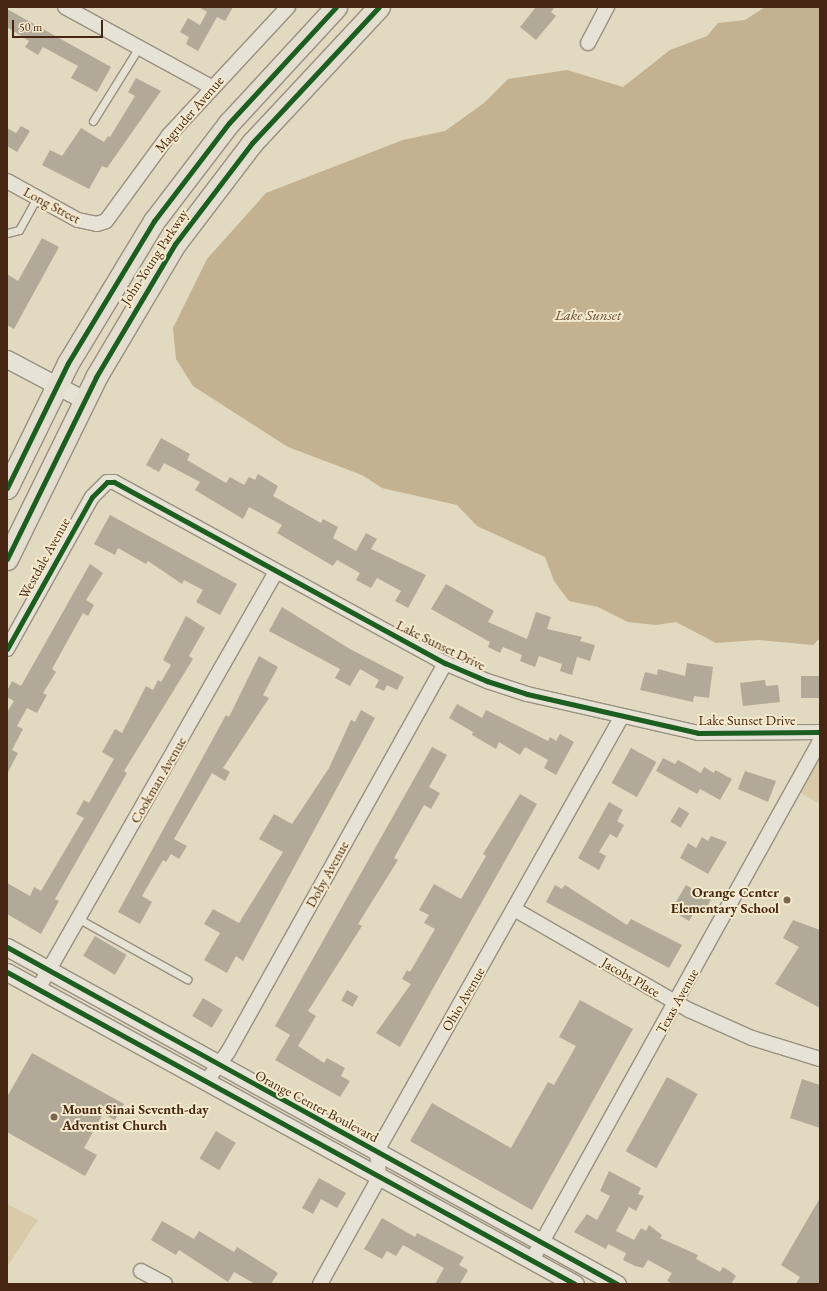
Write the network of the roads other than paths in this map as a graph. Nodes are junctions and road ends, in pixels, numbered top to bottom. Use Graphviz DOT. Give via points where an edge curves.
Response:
graph roads {
  1 [pos="65,7"];
  2 [pos="288,7"];
  3 [pos="336,7"];
  4 [pos="379,7"];
  5 [pos="607,7"];
  6 [pos="588,43"];
  7 [pos="139,47"];
  8 [pos="211,87"];
  9 [pos="93,121"];
  10 [pos="7,181"];
  11 [pos="37,198"];
  12 [pos="98,224"];
  13 [pos="7,233"];
  14 [pos="7,359"];
  15 [pos="57,386"];
  16 [pos="84,400"];
  17 [pos="107,482"];
  18 [pos="7,488"];
  19 [pos="7,559"];
  20 [pos="276,571"];
  21 [pos="7,649"];
  22 [pos="445,663"];
  23 [pos="621,718"];
  24 [pos="820,732"];
  25 [pos="820,741"];
  26 [pos="514,909"];
  27 [pos="79,919"];
  28 [pos="7,947"];
  29 [pos="50,970"];
  30 [pos="7,972"];
  31 [pos="186,979"];
  32 [pos="38,989"];
  33 [pos="676,1003"];
  34 [pos="820,1059"];
  35 [pos="217,1065"];
  36 [pos="206,1082"];
  37 [pos="377,1151"];
  38 [pos="379,1178"];
  39 [pos="542,1242"];
  40 [pos="532,1260"];
  41 [pos="141,1271"];
  42 [pos="164,1284"];
  43 [pos="320,1284"];
  44 [pos="575,1284"];
  45 [pos="617,1284"];
  1 -- 7 [label="street"];
  2 -- 8 [label="street, Magruder Avenue"];
  3 -- 15 [label="main road, John Young Parkway" via="234,117 177,188 97,311"];
  4 -- 16 [label="main road, John Young Parkway" via="278,114 198,211 126,322"];
  5 -- 6 [label="street"];
  7 -- 8 [label="street"];
  7 -- 9 [label="lane"];
  8 -- 12 [label="street, Magruder Avenue" via="141,171 113,214"];
  10 -- 11 [label="street, Long Street"];
  11 -- 12 [label="street, Long Street" via="78,220"];
  11 -- 13 [label="lane" via="19,230"];
  14 -- 15 [label="street"];
  15 -- 16 [label="street"];
  15 -- 18 [label="main road, John Young Parkway"];
  16 -- 19 [label="main road, John Young Parkway"];
  17 -- 20 [label="street, Lake Sunset Drive" via="119,483"];
  17 -- 21 [label="street, Westdale Avenue" via="92,497"];
  20 -- 22 [label="street, Lake Sunset Drive"];
  20 -- 27 [label="street, Cookman Avenue"];
  22 -- 23 [label="street, Lake Sunset Drive" via="527,694"];
  22 -- 35 [label="street, Doby Avenue"];
  23 -- 24 [label="street, Lake Sunset Drive" via="698,733"];
  23 -- 26 [label="street, Ohio Avenue"];
  25 -- 33 [label="street, Texas Avenue"];
  26 -- 33 [label="street, Jacobs Place"];
  26 -- 37 [label="street, Ohio Avenue"];
  27 -- 29 [label="street, Cookman Avenue"];
  27 -- 31 [label="lane"];
  28 -- 29 [label="street, Orange Center Boulevard"];
  29 -- 32 [label="street, Cookman Avenue"];
  29 -- 35 [label="street, Orange Center Boulevard"];
  30 -- 32 [label="street"];
  32 -- 36 [label="street"];
  33 -- 34 [label="street, Jacobs Place" via="752,1038"];
  33 -- 39 [label="street, Texas Avenue"];
  35 -- 36 [label="street, Doby Avenue"];
  35 -- 37 [label="street, Orange Center Boulevard"];
  36 -- 38 [label="street"];
  37 -- 38 [label="street"];
  37 -- 39 [label="street, Orange Center Boulevard"];
  38 -- 40 [label="street"];
  38 -- 43 [label="street"];
  39 -- 40 [label="street, Texas Avenue"];
  39 -- 45 [label="street, Orange Center Boulevard"];
  40 -- 44 [label="street"];
  41 -- 42 [label="street"];
}
